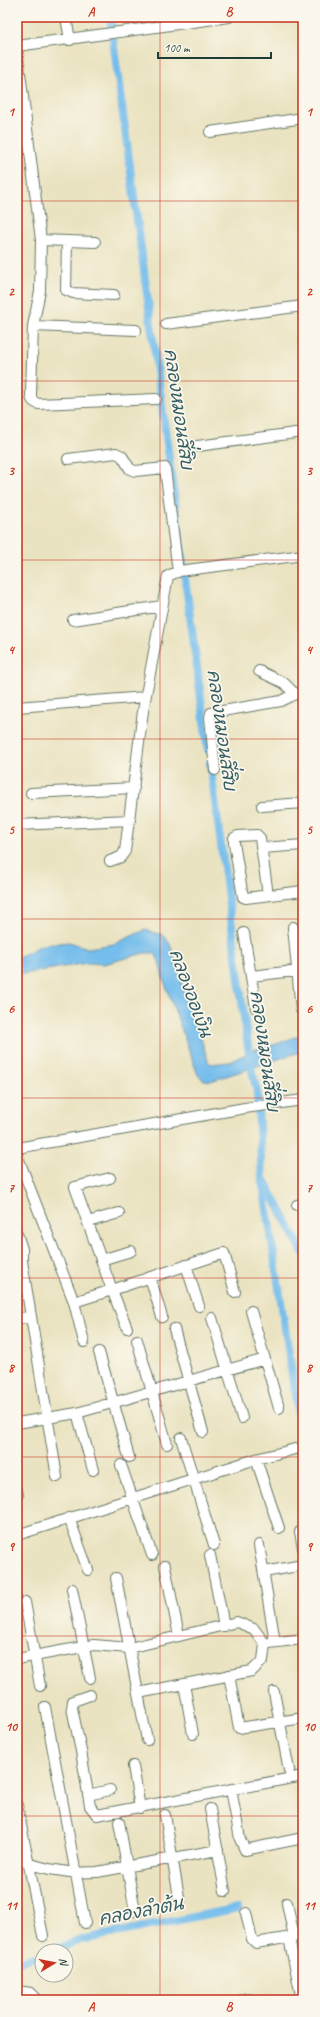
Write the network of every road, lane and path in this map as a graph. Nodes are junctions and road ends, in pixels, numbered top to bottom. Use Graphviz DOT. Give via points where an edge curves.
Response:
graph roads {
  1 [pos="66,17"];
  2 [pos="229,17"];
  3 [pos="70,40"];
  4 [pos="17,46"];
  5 [pos="17,49"];
  6 [pos="303,118"];
  7 [pos="210,132"];
  8 [pos="41,240"];
  9 [pos="67,241"];
  10 [pos="95,242"];
  11 [pos="114,295"];
  12 [pos="303,306"];
  13 [pos="166,324"];
  14 [pos="33,326"];
  15 [pos="136,330"];
  16 [pos="156,399"];
  17 [pos="303,432"];
  18 [pos="190,447"];
  19 [pos="68,459"];
  20 [pos="303,554"];
  21 [pos="178,572"];
  22 [pos="162,606"];
  23 [pos="73,620"];
  24 [pos="259,671"];
  25 [pos="299,693"];
  26 [pos="145,697"];
  27 [pos="17,707"];
  28 [pos="215,770"];
  29 [pos="134,788"];
  30 [pos="32,793"];
  31 [pos="303,803"];
  32 [pos="262,806"];
  33 [pos="130,820"];
  34 [pos="17,825"];
  35 [pos="303,845"];
  36 [pos="262,848"];
  37 [pos="110,861"];
  38 [pos="303,891"];
  39 [pos="268,895"];
  40 [pos="293,926"];
  41 [pos="244,933"];
  42 [pos="300,970"];
  43 [pos="251,976"];
  44 [pos="256,1008"];
  45 [pos="301,1010"];
  46 [pos="303,1100"];
  47 [pos="17,1148"];
  48 [pos="17,1155"];
  49 [pos="110,1178"];
  50 [pos="119,1213"];
  51 [pos="88,1222"];
  52 [pos="17,1234"];
  53 [pos="131,1251"];
  54 [pos="101,1260"];
  55 [pos="186,1266"];
  56 [pos="150,1277"];
  57 [pos="112,1290"];
  58 [pos="235,1292"];
  59 [pos="74,1302"];
  60 [pos="199,1306"];
  61 [pos="251,1311"];
  62 [pos="31,1316"];
  63 [pos="162,1317"];
  64 [pos="212,1318"];
  65 [pos="17,1319"];
  66 [pos="127,1328"];
  67 [pos="174,1329"];
  68 [pos="137,1340"];
  69 [pos="84,1342"];
  70 [pos="99,1352"];
  71 [pos="266,1359"];
  72 [pos="228,1370"];
  73 [pos="189,1382"];
  74 [pos="152,1392"];
  75 [pos="114,1403"];
  76 [pos="279,1408"];
  77 [pos="77,1413"];
  78 [pos="47,1418"];
  79 [pos="242,1418"];
  80 [pos="17,1423"];
  81 [pos="203,1432"];
  82 [pos="180,1438"];
  83 [pos="167,1444"];
  84 [pos="303,1447"];
  85 [pos="129,1457"];
  86 [pos="256,1459"];
  87 [pos="121,1465"];
  88 [pos="93,1470"];
  89 [pos="57,1477"];
  90 [pos="193,1478"];
  91 [pos="132,1498"];
  92 [pos="69,1518"];
  93 [pos="279,1528"];
  94 [pos="300,1532"];
  95 [pos="17,1535"];
  96 [pos="214,1545"];
  97 [pos="259,1545"];
  98 [pos="303,1548"];
  99 [pos="152,1555"];
  100 [pos="210,1555"];
  101 [pos="303,1565"];
  102 [pos="165,1566"];
  103 [pos="88,1570"];
  104 [pos="264,1572"];
  105 [pos="116,1578"];
  106 [pos="72,1589"];
  107 [pos="25,1602"];
  108 [pos="224,1626"];
  109 [pos="179,1636"];
  110 [pos="303,1639"];
  111 [pos="275,1642"];
  112 [pos="265,1644"];
  113 [pos="84,1647"];
  114 [pos="129,1648"];
  115 [pos="35,1656"];
  116 [pos="17,1659"];
  117 [pos="229,1675"];
  118 [pos="90,1678"];
  119 [pos="184,1684"];
  120 [pos="40,1686"];
  121 [pos="138,1692"];
  122 [pos="274,1692"];
  123 [pos="90,1695"];
  124 [pos="45,1707"];
  125 [pos="303,1718"];
  126 [pos="280,1722"];
  127 [pos="193,1734"];
  128 [pos="147,1740"];
  129 [pos="133,1766"];
  130 [pos="289,1770"];
  131 [pos="303,1776"];
  132 [pos="231,1789"];
  133 [pos="110,1790"];
  134 [pos="88,1795"];
  135 [pos="17,1805"];
  136 [pos="140,1808"];
  137 [pos="210,1809"];
  138 [pos="164,1815"];
  139 [pos="119,1822"];
  140 [pos="303,1838"];
  141 [pos="218,1850"];
  142 [pos="172,1858"];
  143 [pos="17,1859"];
  144 [pos="29,1864"];
  145 [pos="127,1866"];
  146 [pos="77,1874"];
  147 [pos="225,1891"];
  148 [pos="180,1903"];
  149 [pos="287,1903"];
  150 [pos="135,1911"];
  151 [pos="246,1913"];
  152 [pos="85,1923"];
  153 [pos="43,1936"];
  154 [pos="295,1936"];
  155 [pos="17,1991"];
  156 [pos="38,2000"];
  157 [pos="241,2000"];
  158 [pos="252,2000"];
  159 [pos="302,2000"];
  1 -- 3 [label="street"];
  2 -- 3 [label="street"];
  3 -- 4 [label="street"];
  5 -- 8 [label="street"];
  6 -- 7 [label="street"];
  8 -- 9 [label="street"];
  8 -- 14 [label="street" via="40,291"];
  9 -- 10 [label="street"];
  9 -- 11 [label="street" via="66,290 73,293"];
  12 -- 13 [label="street"];
  14 -- 15 [label="street"];
  14 -- 16 [label="street" via="31,400 34,403"];
  17 -- 18 [label="street"];
  19 -- 21 [label="street" via="116,453 122,456 130,470 165,468"];
  20 -- 21 [label="street"];
  21 -- 22 [label="street" via="168,576"];
  22 -- 23 [label="street"];
  22 -- 26 [label="street"];
  24 -- 25 [label="street"];
  25 -- 28 [label="street" via="281,701 211,713"];
  26 -- 27 [label="street"];
  26 -- 29 [label="street"];
  29 -- 30 [label="street"];
  29 -- 33 [label="street"];
  31 -- 32 [label="street"];
  33 -- 34 [label="street"];
  33 -- 37 [label="street" via="125,851 121,857"];
  35 -- 36 [label="street"];
  36 -- 39 [label="street"];
  36 -- 39 [label="street" via="257,834 234,838 243,897"];
  38 -- 39 [label="street"];
  40 -- 42 [label="street"];
  41 -- 43 [label="street"];
  42 -- 43 [label="street"];
  42 -- 45 [label="street"];
  43 -- 44 [label="street"];
  46 -- 47 [label="street"];
  48 -- 59 [label="street"];
  49 -- 51 [label="street" via="75,1187"];
  50 -- 51 [label="street"];
  51 -- 54 [label="street"];
  52 -- 62 [label="street" via="22,1249"];
  53 -- 54 [label="street"];
  54 -- 57 [label="street"];
  55 -- 56 [label="street"];
  55 -- 58 [label="street" via="224,1253"];
  55 -- 60 [label="street"];
  56 -- 57 [label="street"];
  56 -- 63 [label="street"];
  57 -- 59 [label="street"];
  57 -- 66 [label="street"];
  59 -- 69 [label="street"];
  61 -- 71 [label="street"];
  62 -- 65 [label="street"];
  62 -- 78 [label="street"];
  64 -- 72 [label="street"];
  67 -- 73 [label="street"];
  68 -- 74 [label="street"];
  70 -- 75 [label="street"];
  71 -- 72 [label="street"];
  71 -- 76 [label="street"];
  72 -- 73 [label="street"];
  72 -- 79 [label="street"];
  73 -- 74 [label="street"];
  73 -- 81 [label="street"];
  74 -- 75 [label="street"];
  74 -- 83 [label="street"];
  75 -- 77 [label="street"];
  75 -- 85 [label="street"];
  77 -- 78 [label="street"];
  77 -- 88 [label="street"];
  78 -- 80 [label="street"];
  78 -- 89 [label="street"];
  82 -- 90 [label="street"];
  84 -- 86 [label="street"];
  86 -- 90 [label="street"];
  86 -- 93 [label="street"];
  87 -- 91 [label="street"];
  90 -- 91 [label="street"];
  90 -- 96 [label="street"];
  91 -- 92 [label="street"];
  91 -- 99 [label="street"];
  92 -- 95 [label="street"];
  92 -- 103 [label="street"];
  94 -- 98 [label="street"];
  97 -- 104 [label="street"];
  100 -- 108 [label="street"];
  101 -- 104 [label="street"];
  102 -- 109 [label="street"];
  104 -- 111 [label="street"];
  105 -- 114 [label="street"];
  106 -- 113 [label="street"];
  107 -- 115 [label="street"];
  108 -- 109 [label="street"];
  108 -- 112 [label="street" via="237,1622 254,1629"];
  109 -- 114 [label="street"];
  110 -- 111 [label="street"];
  111 -- 112 [label="street"];
  112 -- 117 [label="street" via="263,1660 252,1671"];
  113 -- 114 [label="street" via="94,1645"];
  113 -- 115 [label="street"];
  113 -- 118 [label="street"];
  114 -- 121 [label="street"];
  115 -- 116 [label="street"];
  115 -- 120 [label="street"];
  117 -- 119 [label="street"];
  117 -- 126 [label="street" via="239,1728"];
  119 -- 121 [label="street"];
  119 -- 127 [label="street"];
  121 -- 128 [label="street"];
  122 -- 126 [label="street"];
  123 -- 134 [label="street" via="73,1701 72,1708"];
  124 -- 146 [label="street"];
  125 -- 126 [label="street"];
  126 -- 130 [label="street"];
  129 -- 136 [label="street"];
  131 -- 132 [label="street"];
  132 -- 136 [label="street"];
  132 -- 140 [label="street" via="240,1839 245,1850"];
  133 -- 134 [label="street"];
  134 -- 136 [label="street" via="90,1806 97,1815"];
  135 -- 144 [label="street"];
  137 -- 141 [label="street"];
  138 -- 142 [label="street"];
  139 -- 145 [label="street"];
  141 -- 142 [label="street"];
  141 -- 147 [label="street"];
  142 -- 145 [label="street"];
  142 -- 148 [label="street"];
  143 -- 144 [label="street"];
  144 -- 146 [label="street"];
  144 -- 153 [label="street"];
  145 -- 146 [label="street"];
  145 -- 150 [label="street"];
  146 -- 152 [label="street"];
  149 -- 154 [label="street"];
  151 -- 154 [label="street" via="252,1939 259,1944"];
  154 -- 159 [label="street"];
  155 -- 156 [label="street" via="31,1993"];
  157 -- 158 [label="street"];
}
